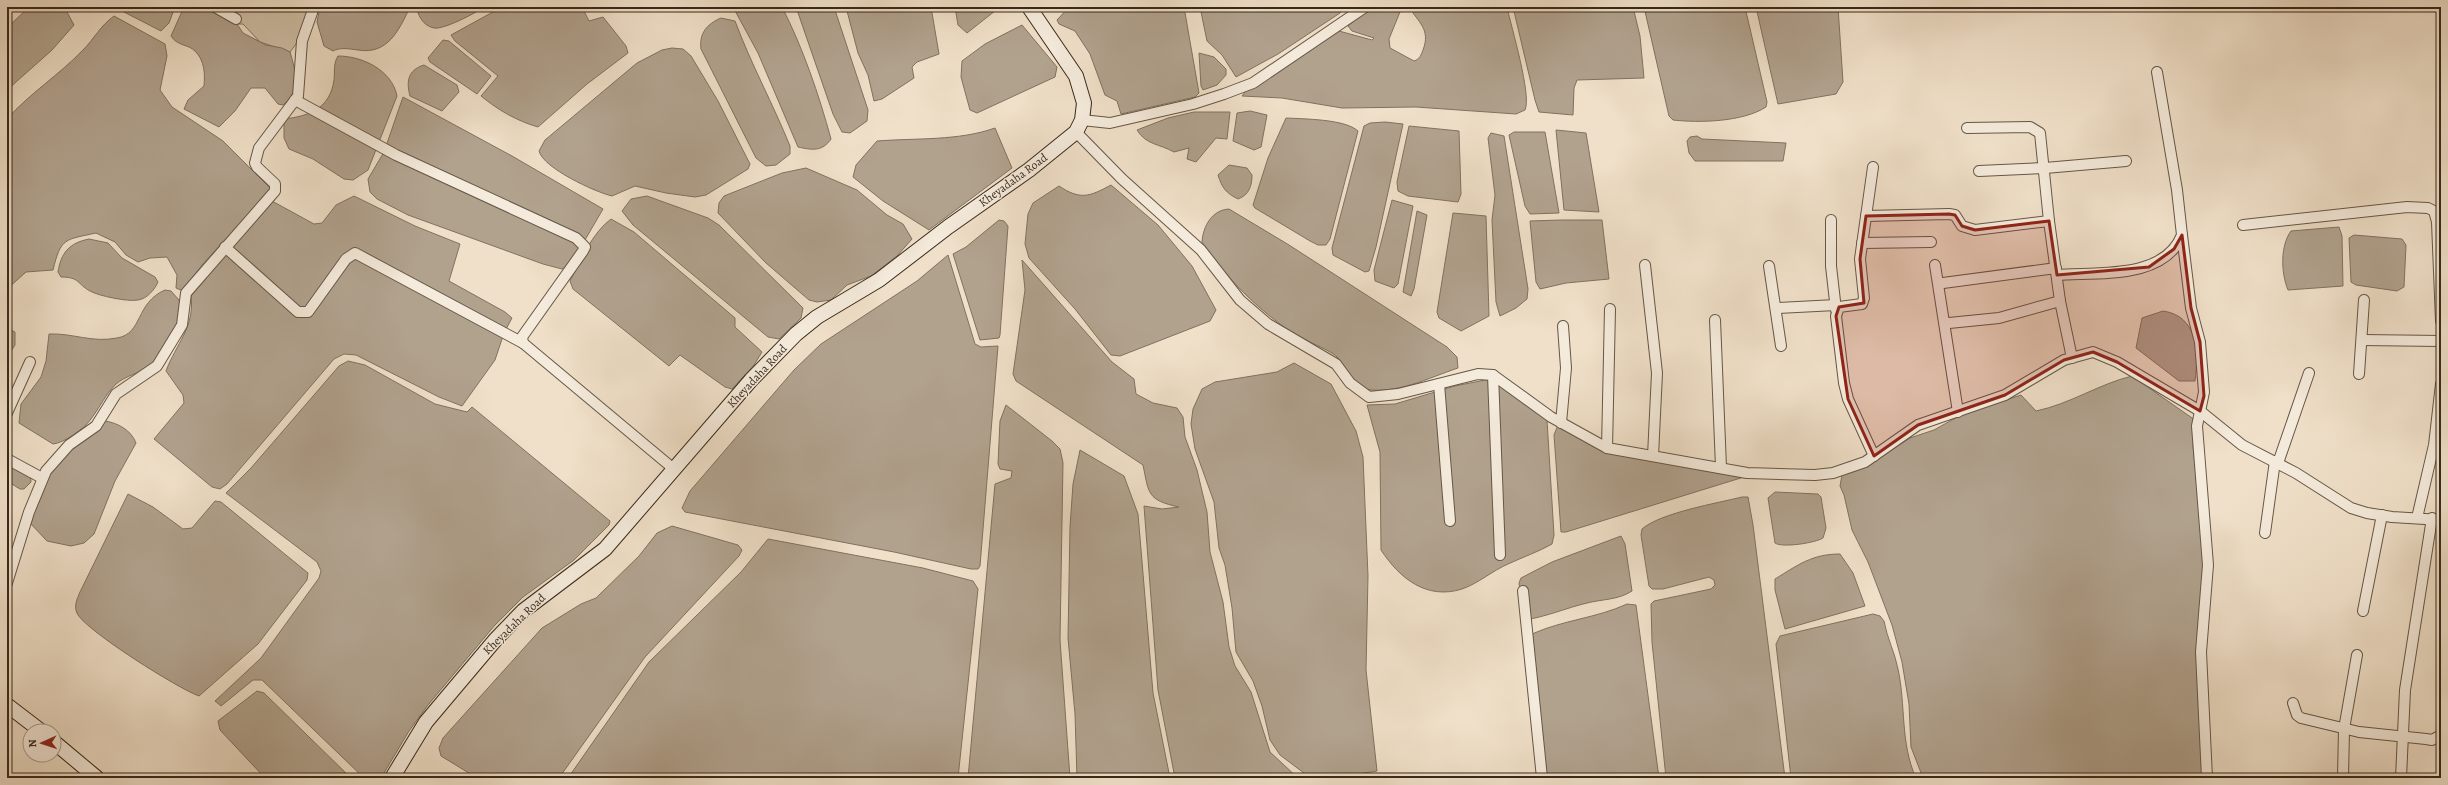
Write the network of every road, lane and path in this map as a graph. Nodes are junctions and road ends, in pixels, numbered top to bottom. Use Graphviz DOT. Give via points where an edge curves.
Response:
graph roads {
  1 [pos="215,7"];
  2 [pos="314,7"];
  3 [pos="1029,7"];
  4 [pos="1366,7"];
  5 [pos="236,19"];
  6 [pos="2157,72"];
  7 [pos="295,100"];
  8 [pos="1967,128"];
  9 [pos="1087,130"];
  10 [pos="2126,160"];
  11 [pos="1874,166"];
  12 [pos="2044,168"];
  13 [pos="1979,171"];
  14 [pos="1866,216"];
  15 [pos="1831,220"];
  16 [pos="2049,221"];
  17 [pos="2243,225"];
  18 [pos="2182,235"];
  19 [pos="1931,242"];
  20 [pos="1862,244"];
  21 [pos="225,247"];
  22 [pos="1645,265"];
  23 [pos="1935,265"];
  24 [pos="1769,266"];
  25 [pos="2057,271"];
  26 [pos="1943,283"];
  27 [pos="2364,300"];
  28 [pos="2060,301"];
  29 [pos="1776,308"];
  30 [pos="1836,308"];
  31 [pos="1610,309"];
  32 [pos="1715,320"];
  33 [pos="2441,321"];
  34 [pos="1949,323"];
  35 [pos="1563,326"];
  36 [pos="2362,340"];
  37 [pos="2441,341"];
  38 [pos="523,343"];
  39 [pos="1781,346"];
  40 [pos="2072,358"];
  41 [pos="30,362"];
  42 [pos="2308,373"];
  43 [pos="2359,374"];
  44 [pos="1493,375"];
  45 [pos="1439,384"];
  46 [pos="2441,384"];
  47 [pos="2200,411"];
  48 [pos="1958,412"];
  49 [pos="7,414"];
  50 [pos="1561,423"];
  51 [pos="1607,448"];
  52 [pos="1652,456"];
  53 [pos="1874,456"];
  54 [pos="7,459"];
  55 [pos="2277,462"];
  56 [pos="1721,467"];
  57 [pos="675,470"];
  58 [pos="42,478"];
  59 [pos="2382,515"];
  60 [pos="2418,518"];
  61 [pos="2436,519"];
  62 [pos="1450,521"];
  63 [pos="2265,533"];
  64 [pos="1500,555"];
  65 [pos="7,583"];
  66 [pos="1523,591"];
  67 [pos="2363,611"];
  68 [pos="2357,655"];
  69 [pos="2292,703"];
  70 [pos="7,705"];
  71 [pos="31,723"];
  72 [pos="2344,729"];
  73 [pos="2441,735"];
  74 [pos="2403,738"];
  75 [pos="62,749"];
  76 [pos="97,778"];
  77 [pos="392,778"];
  78 [pos="1542,778"];
  79 [pos="2207,778"];
  80 [pos="2343,778"];
  81 [pos="2401,778"];
  1 -- 5 [label="street"];
  2 -- 7 [label="street" via="302,41 300,88"];
  3 -- 9 [label="main road" via="1076,76 1084,103"];
  4 -- 9 [label="street" via="1252,83 1193,104"];
  6 -- 18 [label="street"];
  7 -- 21 [label="street" via="256,155 257,167 272,180 275,191"];
  7 -- 38 [label="street" via="396,155 582,243 583,251 522,338"];
  8 -- 12 [label="street" via="2037,129 2042,138"];
  9 -- 45 [label="street" via="1122,179 1201,250 1240,300 1268,324 1336,364 1360,392 1369,397"];
  9 -- 57 [label="main road, Kheyadaha Road" via="948,227 879,280 817,317 796,334 751,380"];
  10 -- 12 [label="street"];
  11 -- 14 [label="street"];
  12 -- 13 [label="street"];
  12 -- 16 [label="street"];
  14 -- 16 [label="street" via="1949,214 1954,215 1962,226 1975,230"];
  14 -- 20 [label="street"];
  15 -- 30 [label="street" via="1831,266"];
  16 -- 25 [label="street"];
  17 -- 33 [label="street" via="2407,207 2428,208 2434,211 2437,222"];
  18 -- 25 [label="street" via="2164,259 2149,267"];
  18 -- 47 [label="street" via="2192,308 2200,342 2204,392"];
  19 -- 20 [label="street"];
  20 -- 30 [label="street" via="1862,304"];
  21 -- 38 [label="street" via="298,312 308,312 346,259 355,253"];
  21 -- 58 [label="street" via="186,293 182,326 157,366 116,394 96,426 64,450"];
  22 -- 52 [label="street" via="1657,381"];
  23 -- 48 [label="street"];
  24 -- 29 [label="street"];
  25 -- 26 [label="street"];
  25 -- 28 [label="street"];
  27 -- 36 [label="street"];
  28 -- 34 [label="street" via="1998,318"];
  28 -- 40 [label="street"];
  29 -- 30 [label="street"];
  29 -- 39 [label="street"];
  30 -- 53 [label="street" via="1845,388 1852,410"];
  31 -- 51 [label="street"];
  32 -- 56 [label="street"];
  35 -- 50 [label="street" via="1566,368"];
  36 -- 37 [label="street"];
  36 -- 43 [label="street"];
  38 -- 57 [label="street"];
  40 -- 47 [label="street" via="2092,352 2100,354"];
  40 -- 48 [label="street" via="2064,360 2005,395"];
  41 -- 49 [label="street"];
  42 -- 55 [label="street"];
  44 -- 45 [label="street" via="1478,374"];
  44 -- 50 [label="street"];
  44 -- 64 [label="street"];
  45 -- 62 [label="street"];
  46 -- 60 [label="street" via="2434,445"];
  47 -- 55 [label="street" via="2242,444"];
  47 -- 79 [label="street" via="2197,426 2208,565 2201,652"];
  48 -- 53 [label="street" via="1918,425"];
  50 -- 51 [label="street"];
  51 -- 52 [label="street"];
  52 -- 56 [label="street"];
  53 -- 56 [label="street" via="1843,470 1815,475 1764,475"];
  54 -- 58 [label="street"];
  55 -- 59 [label="street" via="2351,508"];
  55 -- 63 [label="street"];
  57 -- 77 [label="main road, Kheyadaha Road" via="605,549 536,601 496,639 426,722"];
  58 -- 65 [label="street"];
  59 -- 60 [label="street"];
  59 -- 67 [label="street"];
  60 -- 61 [label="street"];
  61 -- 74 [label="street" via="2405,690"];
  66 -- 78 [label="street"];
  68 -- 72 [label="street"];
  69 -- 72 [label="street" via="2301,718"];
  70 -- 71 [label="main road"];
  72 -- 74 [label="street"];
  72 -- 80 [label="street"];
  73 -- 74 [label="street" via="2432,740"];
  74 -- 81 [label="street"];
  75 -- 76 [label="main road"];
}
